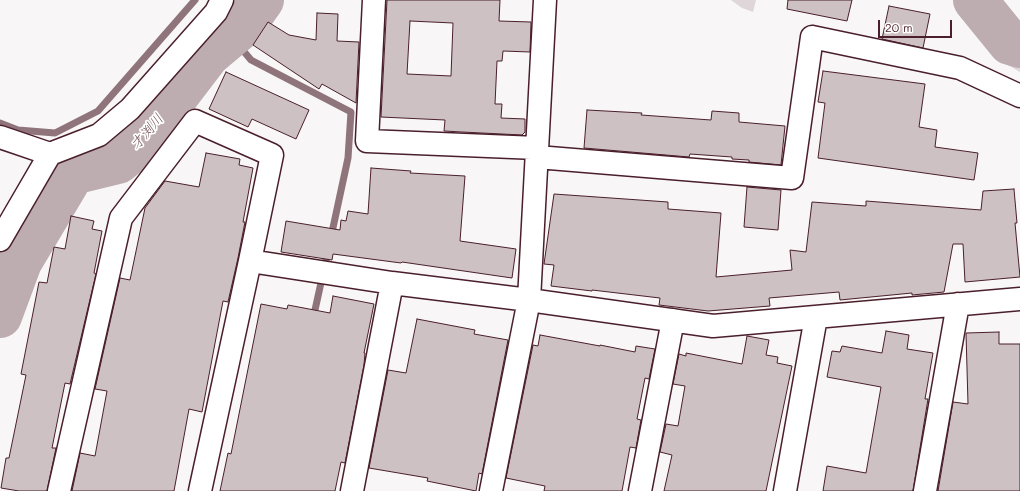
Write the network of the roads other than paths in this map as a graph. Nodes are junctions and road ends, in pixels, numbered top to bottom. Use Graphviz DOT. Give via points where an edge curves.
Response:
graph roads {
  1 [pos="222,0"];
  2 [pos="374,0"];
  3 [pos="545,0"];
  4 [pos="1020,96"];
  5 [pos="0,137"];
  6 [pos="537,153"];
  7 [pos="50,154"];
  8 [pos="0,240"];
  9 [pos="250,261"];
  10 [pos="392,283"];
  11 [pos="1020,299"];
  12 [pos="529,300"];
  13 [pos="958,304"];
  14 [pos="816,317"];
  15 [pos="673,320"];
  16 [pos="59,491"];
  17 [pos="200,491"];
  18 [pos="352,491"];
  19 [pos="491,491"];
  20 [pos="640,491"];
  21 [pos="785,491"];
  22 [pos="925,491"];
  1 -- 7 [label="street" via="216,12 130,110 99,135"];
  2 -- 6 [label="street" via="367,141"];
  3 -- 6 [label="street"];
  4 -- 6 [label="street" via="960,68 812,37 792,178"];
  5 -- 7 [label="street"];
  6 -- 12 [label="street"];
  7 -- 8 [label="street"];
  9 -- 10 [label="street"];
  9 -- 16 [label="street" via="272,155 195,121 120,218"];
  9 -- 17 [label="street"];
  10 -- 12 [label="street"];
  10 -- 18 [label="street"];
  11 -- 13 [label="street"];
  12 -- 15 [label="street"];
  12 -- 19 [label="street"];
  13 -- 14 [label="street"];
  13 -- 22 [label="street"];
  14 -- 15 [label="street" via="713,326"];
  14 -- 21 [label="street"];
  15 -- 20 [label="street"];
}
